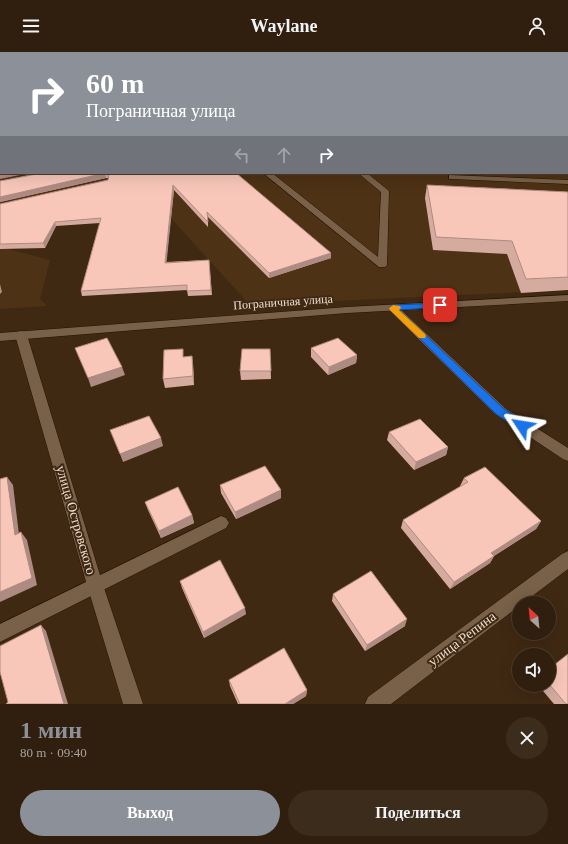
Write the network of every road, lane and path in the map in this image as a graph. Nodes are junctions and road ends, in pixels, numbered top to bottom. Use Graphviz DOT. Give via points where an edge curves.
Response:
graph roads {
  1 [pos="267,174"];
  2 [pos="363,174"];
  3 [pos="452,177"];
  4 [pos="568,182"];
  5 [pos="568,298"];
  6 [pos="393,308"];
  7 [pos="21,335"];
  8 [pos="0,337"];
  9 [pos="568,455"];
  10 [pos="221,523"];
  11 [pos="568,559"];
  12 [pos="95,585"];
  13 [pos="0,633"];
  14 [pos="132,704"];
  15 [pos="375,704"];
  1 -- 2 [label="street" via="382,265 385,191"];
  3 -- 4 [label="street"];
  5 -- 6 [label="street, Пограничная улица"];
  6 -- 7 [label="street, Пограничная улица"];
  6 -- 9 [label="street" via="500,411"];
  7 -- 8 [label="street, Пограничная улица"];
  7 -- 12 [label="street, улица Островского"];
  10 -- 12 [label="street"];
  11 -- 15 [label="street, улица Репина"];
  12 -- 13 [label="street"];
  12 -- 14 [label="street, улица Островского"];
}
